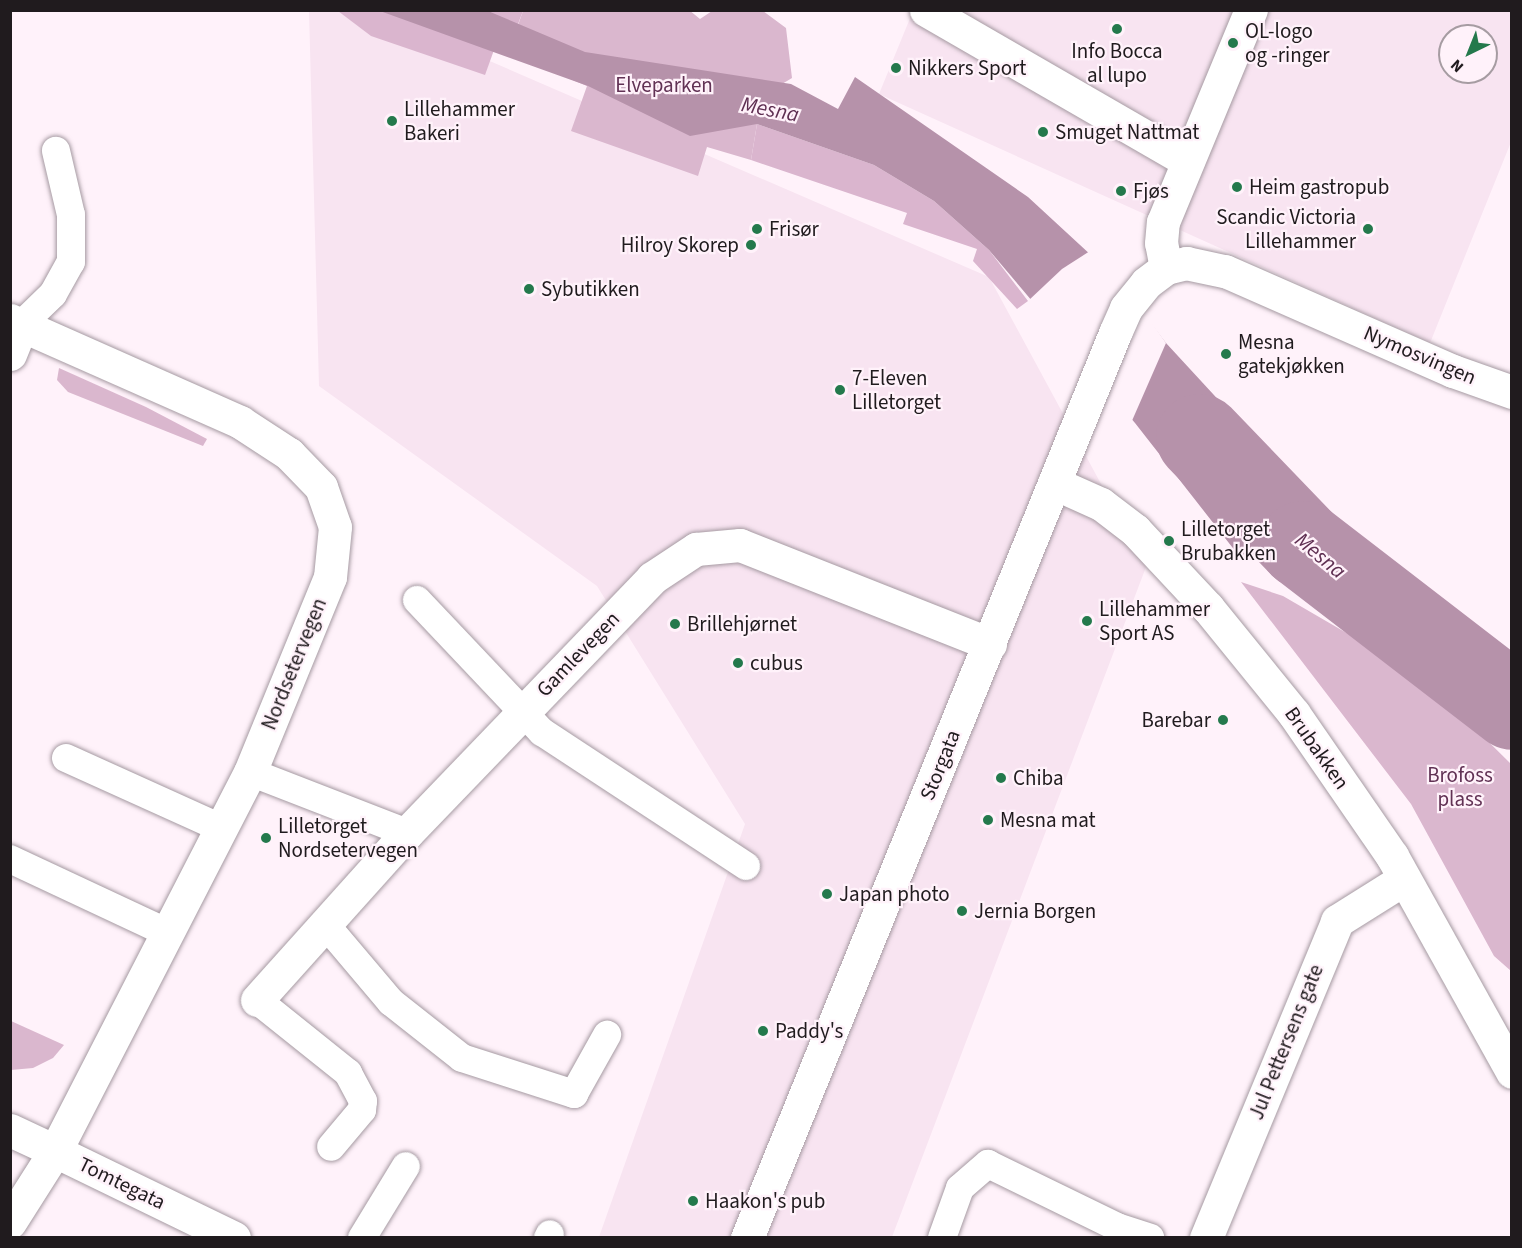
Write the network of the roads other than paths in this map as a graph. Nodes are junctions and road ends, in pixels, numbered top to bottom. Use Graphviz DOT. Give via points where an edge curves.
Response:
graph roads {
  1 [pos="926,10"];
  2 [pos="1251,10"];
  3 [pos="56,151"];
  4 [pos="1188,160"];
  5 [pos="1166,268"];
  6 [pos="14,333"];
  7 [pos="1512,392"];
  8 [pos="1054,483"];
  9 [pos="417,600"];
  10 [pos="990,644"];
  11 [pos="522,712"];
  12 [pos="66,758"];
  13 [pos="250,772"];
  14 [pos="221,828"];
  15 [pos="406,833"];
  16 [pos="10,859"];
  17 [pos="746,866"];
  18 [pos="1404,879"];
  19 [pos="325,924"];
  20 [pos="168,933"];
  21 [pos="257,1000"];
  22 [pos="607,1035"];
  23 [pos="1512,1072"];
  24 [pos="10,1130"];
  25 [pos="331,1147"];
  26 [pos="55,1150"];
  27 [pos="406,1166"];
  28 [pos="10,1222"];
  29 [pos="234,1238"];
  30 [pos="362,1238"];
  31 [pos="747,1238"];
  32 [pos="942,1238"];
  33 [pos="1150,1238"];
  34 [pos="1206,1238"];
  1 -- 4 [label="street"];
  2 -- 4 [label="street"];
  3 -- 6 [label="lane" via="71,215 71,262 53,294"];
  4 -- 5 [label="street" via="1162,222"];
  5 -- 7 [label="street, Nymosvingen" via="1186,263 1225,271 1453,371"];
  5 -- 8 [label="street, Storgata" via="1136,295 1115,333"];
  6 -- 13 [label="street, Nordsetervegen" via="240,422 289,454 321,487 335,527 330,577"];
  8 -- 10 [label="street, Storgata"];
  8 -- 18 [label="street, Brubakken" via="1101,504 1135,530 1208,608 1294,714"];
  9 -- 11 [label="lane"];
  10 -- 11 [label="street, Gamlevegen" via="740,545 696,549 652,578"];
  10 -- 31 [label="street, Storgata"];
  11 -- 15 [label="street, Gamlevegen"];
  11 -- 17 [label="lane" via="542,732"];
  12 -- 14 [label="lane"];
  13 -- 14 [label="street, Nordsetervegen"];
  13 -- 15 [label="lane"];
  14 -- 20 [label="street, Nordsetervegen"];
  15 -- 19 [label="street, Gamlevegen"];
  16 -- 20 [label="lane"];
  18 -- 23 [label="street, Brubakken"];
  18 -- 34 [label="street, Jul Pettersens gate" via="1336,921"];
  19 -- 21 [label="street, Gamlevegen"];
  19 -- 22 [label="lane" via="391,1002 462,1058 574,1094"];
  20 -- 26 [label="street, Nordsetervegen"];
  21 -- 25 [label="lane" via="348,1073 363,1101 362,1110"];
  24 -- 26 [label="street, Tomtegata"];
  26 -- 28 [label="street"];
  26 -- 29 [label="street, Tomtegata"];
  27 -- 30 [label="lane"];
  32 -- 33 [label="lane" via="960,1188 988,1164 1118,1227"];
}
